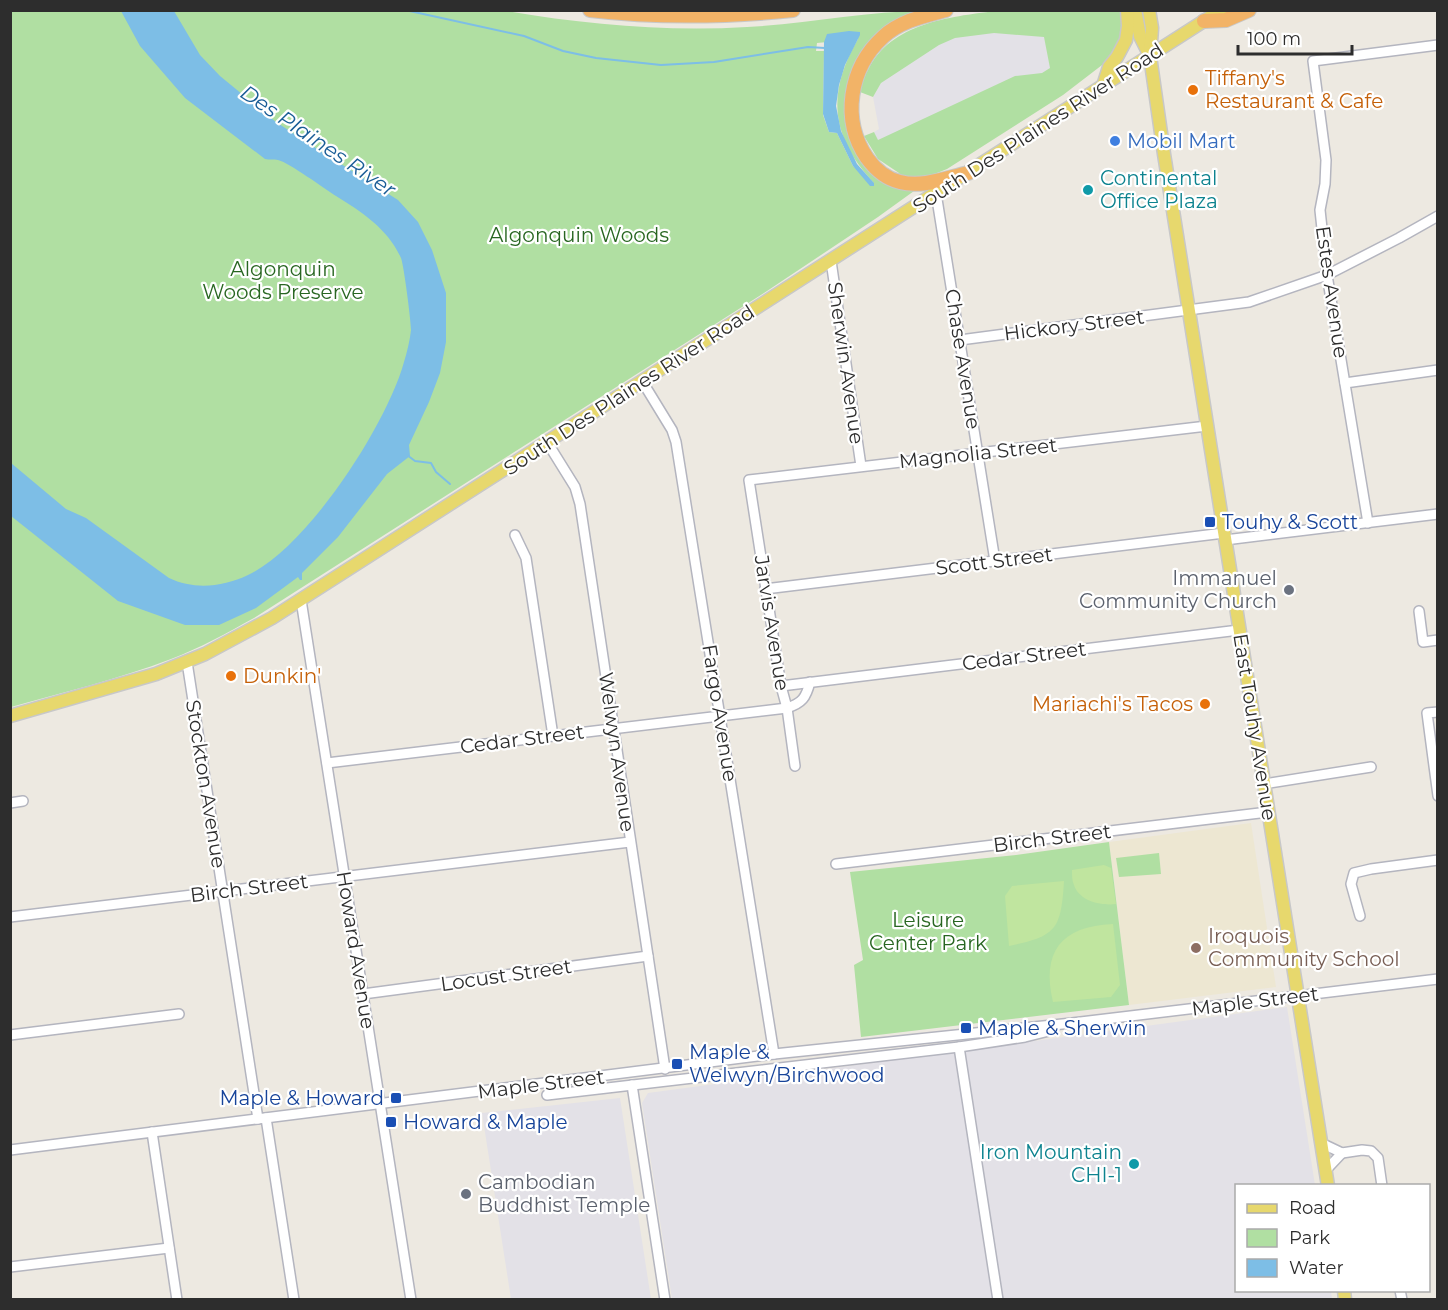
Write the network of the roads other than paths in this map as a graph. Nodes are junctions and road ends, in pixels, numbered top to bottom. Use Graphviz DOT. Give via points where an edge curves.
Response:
graph roads {
  1 [pos="590,10"];
  2 [pos="793,10"];
  3 [pos="946,10"];
  4 [pos="1127,10"];
  5 [pos="1136,10"];
  6 [pos="1149,10"];
  7 [pos="1221,10"];
  8 [pos="1249,10"];
  9 [pos="1204,21"];
  10 [pos="1437,45"];
  11 [pos="1150,56"];
  12 [pos="1103,86"];
  13 [pos="968,173"];
  14 [pos="936,193"];
  15 [pos="1437,216"];
  16 [pos="831,261"];
  17 [pos="1327,275"];
  18 [pos="1189,310"];
  19 [pos="960,340"];
  20 [pos="1437,370"];
  21 [pos="642,381"];
  22 [pos="1345,382"];
  23 [pos="1207,426"];
  24 [pos="547,442"];
  25 [pos="978,453"];
  26 [pos="861,465"];
  27 [pos="749,480"];
  28 [pos="1437,514"];
  29 [pos="1368,523"];
  30 [pos="515,536"];
  31 [pos="1224,536"];
  32 [pos="995,561"];
  33 [pos="765,589"];
  34 [pos="301,600"];
  35 [pos="1419,611"];
  36 [pos="1239,630"];
  37 [pos="1437,640"];
  38 [pos="187,662"];
  39 [pos="810,682"];
  40 [pos="781,686"];
  41 [pos="787,708"];
  42 [pos="1437,712"];
  43 [pos="10,716"];
  44 [pos="721,716"];
  45 [pos="614,728"];
  46 [pos="553,736"];
  47 [pos="327,763"];
  48 [pos="795,766"];
  49 [pos="1371,767"];
  50 [pos="1264,784"];
  51 [pos="1437,796"];
  52 [pos="23,801"];
  53 [pos="10,803"];
  54 [pos="1268,812"];
  55 [pos="630,842"];
  56 [pos="1437,860"];
  57 [pos="836,864"];
  58 [pos="345,877"];
  59 [pos="224,891"];
  60 [pos="1360,916"];
  61 [pos="10,917"];
  62 [pos="648,956"];
  63 [pos="1437,978"];
  64 [pos="363,994"];
  65 [pos="1297,996"];
  66 [pos="179,1014"];
  67 [pos="1072,1023"];
  68 [pos="10,1035"];
  69 [pos="959,1047"];
  70 [pos="774,1054"];
  71 [pos="665,1069"];
  72 [pos="632,1085"];
  73 [pos="547,1095"];
  74 [pos="380,1104"];
  75 [pos="262,1119"];
  76 [pos="152,1132"];
  77 [pos="1321,1143"];
  78 [pos="10,1150"];
  79 [pos="1342,1153"];
  80 [pos="1325,1170"];
  81 [pos="1328,1184"];
  82 [pos="1382,1184"];
  83 [pos="169,1248"];
  84 [pos="10,1267"];
  85 [pos="177,1299"];
  86 [pos="294,1299"];
  87 [pos="411,1299"];
  88 [pos="665,1299"];
  89 [pos="998,1299"];
  1 -- 2 [label="highway" via="699,16"];
  3 -- 13 [label="highway" via="900,25 871,50 857,75 851,120 862,151 889,178 917,184"];
  4 -- 12 [label="main road" via="1126,40 1109,67"];
  5 -- 11 [label="main road, East Touhy Avenue" via="1140,36"];
  6 -- 11 [label="main road, East Touhy Avenue"];
  7 -- 9 [label="main road, South Des Plaines River Road"];
  8 -- 9 [label="highway" via="1226,20"];
  9 -- 11 [label="main road, South Des Plaines River Road"];
  10 -- 17 [label="street, Estes Avenue" via="1313,61 1326,160 1320,210"];
  11 -- 12 [label="main road, South Des Plaines River Road"];
  11 -- 18 [label="main road, East Touhy Avenue"];
  12 -- 13 [label="main road, South Des Plaines River Road"];
  13 -- 14 [label="main road, South Des Plaines River Road"];
  14 -- 16 [label="main road, South Des Plaines River Road"];
  14 -- 19 [label="street, Chase Avenue"];
  15 -- 17 [label="street, Hickory Street"];
  16 -- 21 [label="main road, South Des Plaines River Road"];
  16 -- 26 [label="street, Sherwin Avenue"];
  17 -- 18 [label="street, Hickory Street" via="1249,302"];
  17 -- 22 [label="street, Estes Avenue"];
  18 -- 19 [label="street, Hickory Street"];
  18 -- 23 [label="main road, East Touhy Avenue"];
  19 -- 25 [label="street, Chase Avenue"];
  20 -- 22 [label="street"];
  21 -- 24 [label="main road, South Des Plaines River Road"];
  21 -- 44 [label="street, Fargo Avenue" via="676,442"];
  22 -- 29 [label="street, Estes Avenue"];
  23 -- 25 [label="street, Magnolia Street"];
  23 -- 31 [label="main road, East Touhy Avenue"];
  24 -- 34 [label="main road, South Des Plaines River Road"];
  24 -- 45 [label="street, Welwyn Avenue" via="575,487 580,504"];
  25 -- 26 [label="street, Magnolia Street"];
  25 -- 32 [label="street, Chase Avenue"];
  26 -- 27 [label="street, Magnolia Street"];
  27 -- 33 [label="street, Jarvis Avenue"];
  28 -- 29 [label="street, Scott Street"];
  29 -- 31 [label="street, Scott Street"];
  30 -- 46 [label="street" via="526,558"];
  31 -- 32 [label="street, Scott Street"];
  31 -- 36 [label="main road, East Touhy Avenue"];
  32 -- 33 [label="street, Scott Street"];
  33 -- 40 [label="street, Jarvis Avenue"];
  34 -- 38 [label="main road, South Des Plaines River Road"];
  34 -- 47 [label="street, Howard Avenue"];
  35 -- 37 [label="street" via="1423,642"];
  36 -- 39 [label="street, Cedar Street"];
  36 -- 50 [label="main road, East Touhy Avenue"];
  38 -- 43 [label="main road, South Des Plaines River Road"];
  38 -- 59 [label="street, Stockton Avenue"];
  39 -- 40 [label="street, Cedar Street"];
  39 -- 41 [label="street" via="801,703"];
  40 -- 41 [label="street, Jarvis Avenue"];
  41 -- 44 [label="street, Cedar Street"];
  41 -- 48 [label="street, Jarvis Avenue"];
  42 -- 51 [label="street" via="1427,713"];
  44 -- 45 [label="street, Cedar Street"];
  44 -- 70 [label="street, Fargo Avenue"];
  45 -- 46 [label="street, Cedar Street"];
  45 -- 55 [label="street, Welwyn Avenue"];
  46 -- 47 [label="street, Cedar Street"];
  47 -- 58 [label="street, Howard Avenue"];
  49 -- 50 [label="street"];
  50 -- 54 [label="main road, East Touhy Avenue"];
  52 -- 53 [label="street"];
  54 -- 57 [label="street, Birch Street"];
  54 -- 65 [label="main road, East Touhy Avenue"];
  55 -- 58 [label="street, Birch Street"];
  55 -- 62 [label="street, Welwyn Avenue"];
  56 -- 60 [label="street" via="1354,873 1351,884"];
  58 -- 59 [label="street, Birch Street"];
  58 -- 64 [label="street, Howard Avenue"];
  59 -- 61 [label="street, Birch Street"];
  59 -- 75 [label="street, Stockton Avenue"];
  62 -- 64 [label="street, Locust Street"];
  62 -- 71 [label="street, Welwyn Avenue"];
  63 -- 65 [label="street, Maple Street"];
  64 -- 74 [label="street, Howard Avenue"];
  65 -- 67 [label="street, Maple Street"];
  65 -- 77 [label="main road, East Touhy Avenue"];
  66 -- 68 [label="street"];
  67 -- 69 [label="street, Maple Street" via="1025,1037"];
  67 -- 70 [label="street, Maple Street"];
  69 -- 72 [label="street, Maple Street"];
  69 -- 89 [label="street"];
  70 -- 71 [label="street, Maple Street"];
  71 -- 74 [label="street, Maple Street"];
  72 -- 73 [label="street, Maple Street"];
  72 -- 88 [label="street"];
  74 -- 75 [label="street, Maple Street"];
  74 -- 87 [label="street, Howard Avenue"];
  75 -- 76 [label="street, Maple Street"];
  75 -- 86 [label="street, Stockton Avenue"];
  76 -- 78 [label="street, Maple Street"];
  76 -- 83 [label="street"];
  77 -- 79 [label="street"];
  77 -- 80 [label="main road, East Touhy Avenue"];
  79 -- 80 [label="street"];
  79 -- 82 [label="street" via="1371,1151 1378,1158"];
  80 -- 81 [label="main road, East Touhy Avenue"];
  83 -- 84 [label="street"];
  83 -- 85 [label="street"];
}
